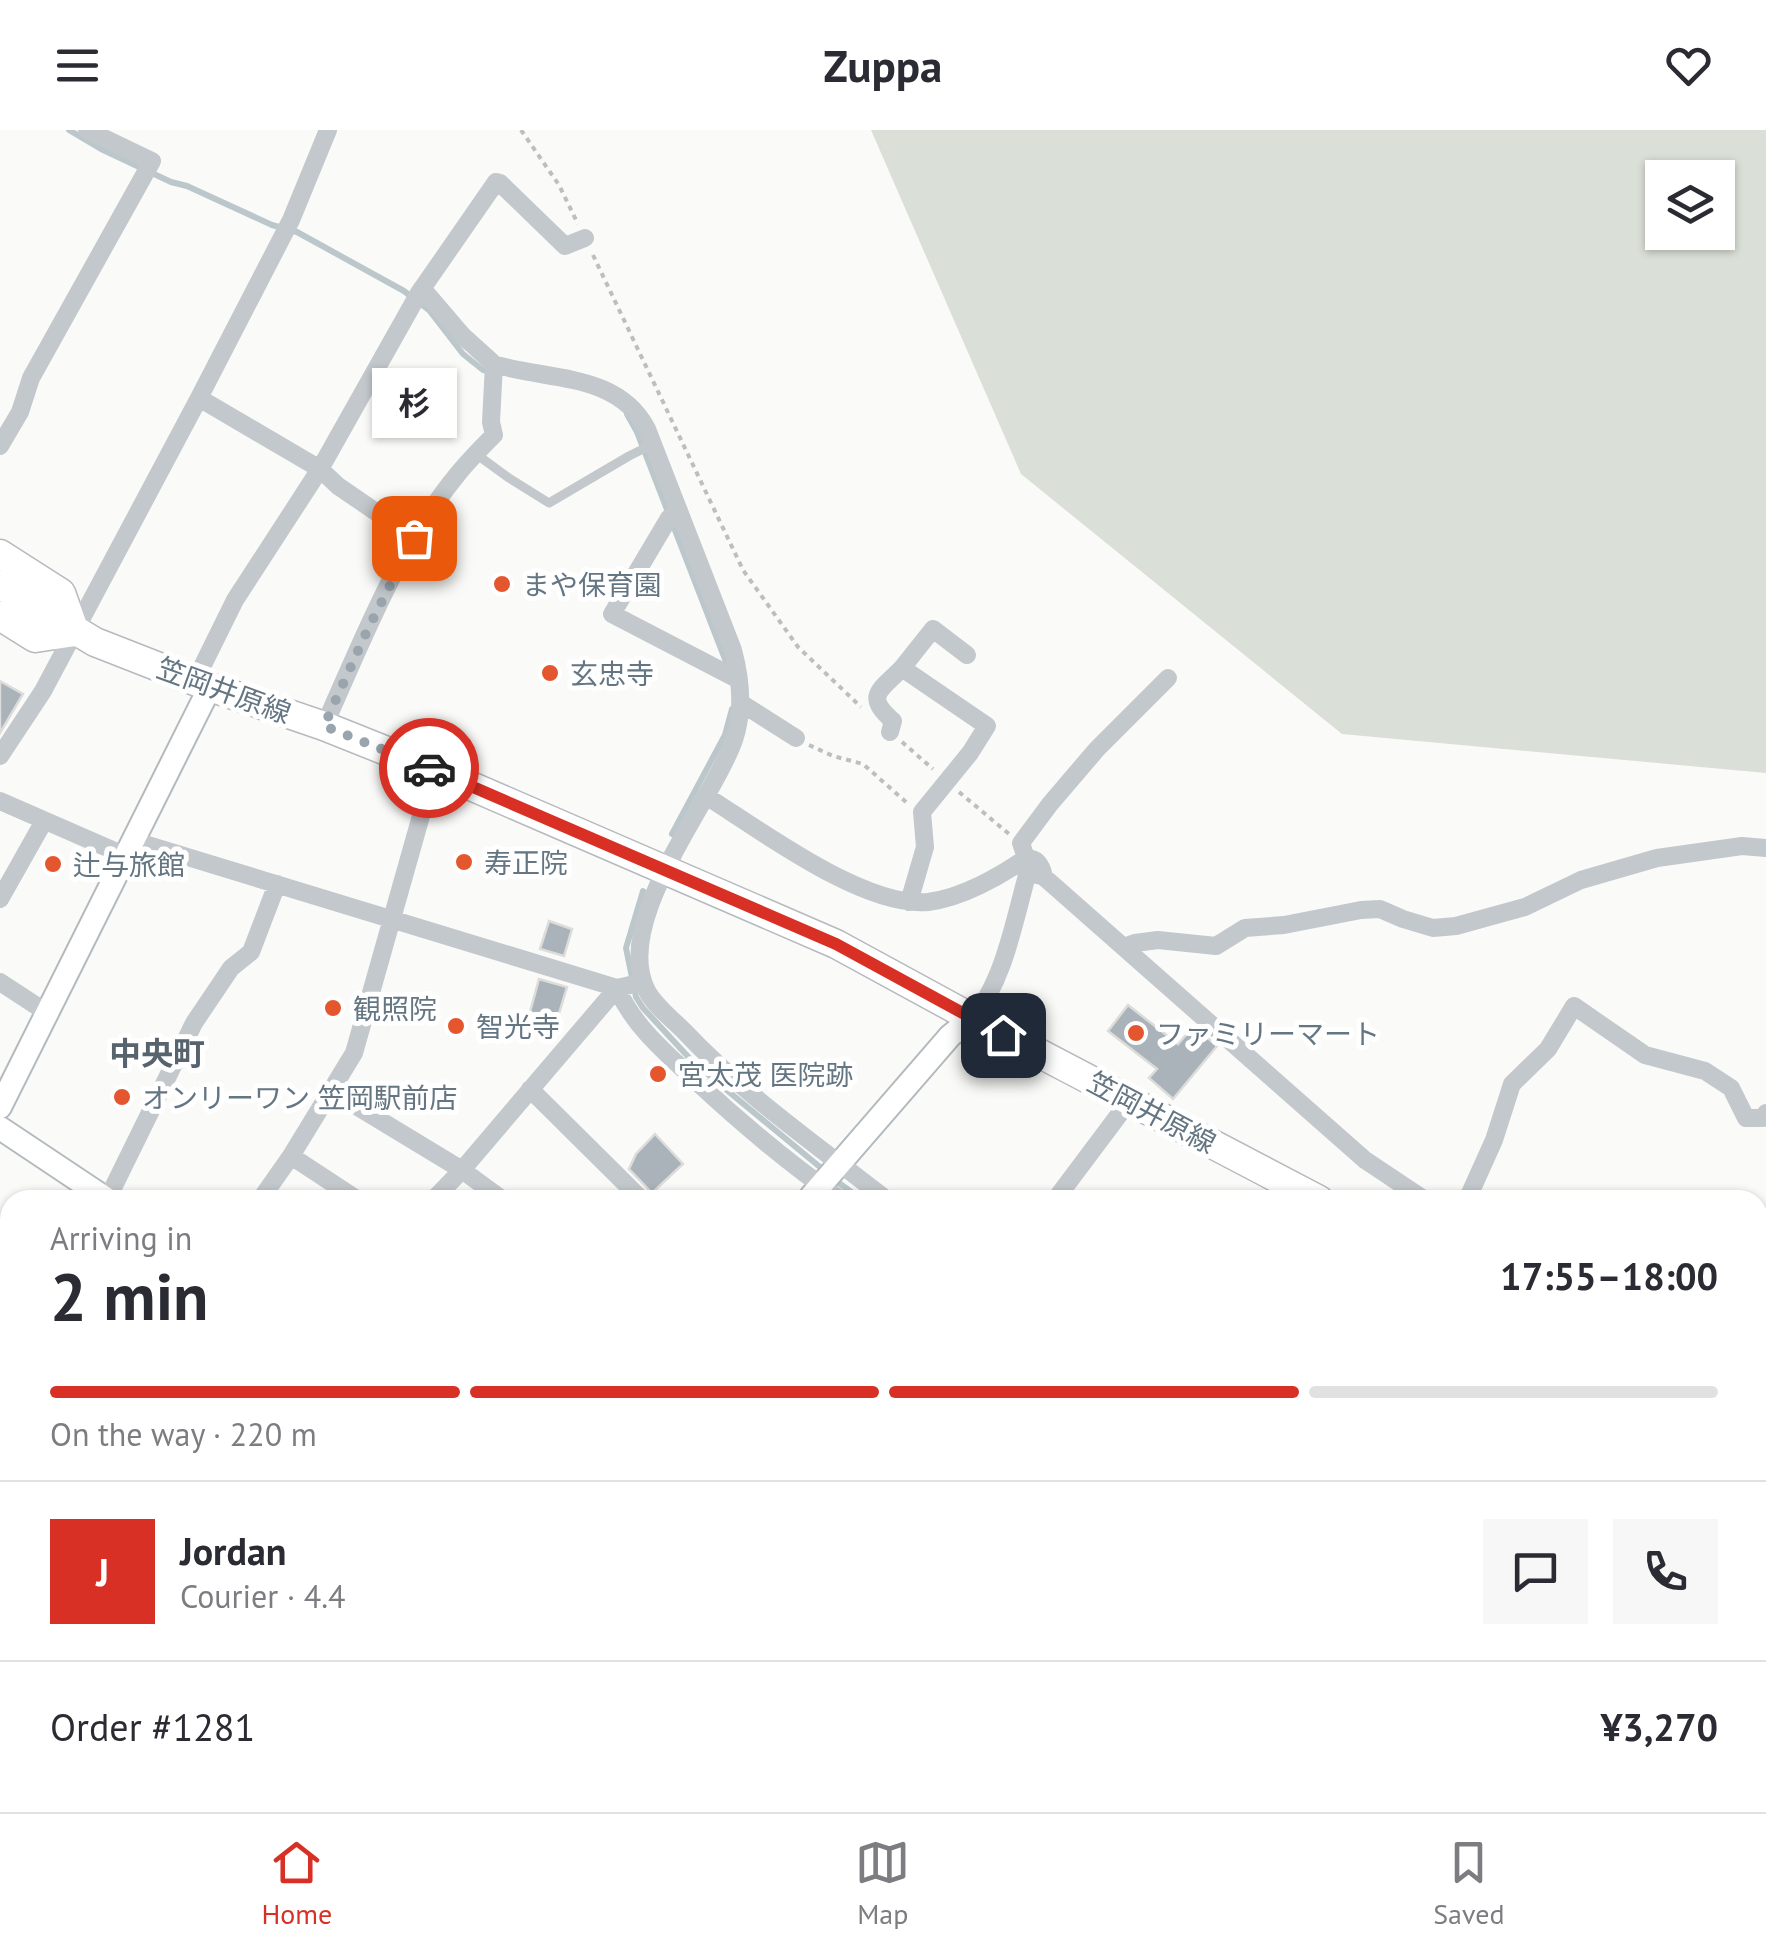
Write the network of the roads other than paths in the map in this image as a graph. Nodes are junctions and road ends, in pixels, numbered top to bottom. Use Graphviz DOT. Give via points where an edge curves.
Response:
graph roads {
  1 [pos="88,130"];
  2 [pos="328,130"];
  3 [pos="585,238"];
  4 [pos="417,296"];
  5 [pos="494,370"];
  6 [pos="199,398"];
  7 [pos="0,446"];
  8 [pos="648,447"];
  9 [pos="476,454"];
  10 [pos="320,469"];
  11 [pos="674,514"];
  12 [pos="414,538"];
  13 [pos="0,554"];
  14 [pos="0,585"];
  15 [pos="0,616"];
  16 [pos="76,632"];
  17 [pos="967,655"];
  18 [pos="902,668"];
  19 [pos="729,675"];
  20 [pos="1168,678"];
  21 [pos="203,684"];
  22 [pos="741,703"];
  23 [pos="324,726"];
  24 [pos="890,732"];
  25 [pos="796,738"];
  26 [pos="0,756"];
  27 [pos="434,770"];
  28 [pos="706,796"];
  29 [pos="0,801"];
  30 [pos="44,822"];
  31 [pos="1766,848"];
  32 [pos="131,849"];
  33 [pos="1029,867"];
  34 [pos="664,870"];
  35 [pos="277,884"];
  36 [pos="0,898"];
  37 [pos="909,902"];
  38 [pos="391,919"];
  39 [pos="1124,948"];
  40 [pos="0,982"];
  41 [pos="631,985"];
  42 [pos="48,1014"];
  43 [pos="972,1018"];
  44 [pos="687,1054"];
  45 [pos="530,1089"];
  46 [pos="330,1090"];
  47 [pos="1130,1100"];
  48 [pos="744,1106"];
  49 [pos="0,1107"];
  50 [pos="1766,1114"];
  51 [pos="0,1128"];
  52 [pos="290,1156"];
  53 [pos="462,1170"];
  54 [pos="826,1179"];
  55 [pos="93,1190"];
  56 [pos="113,1190"];
  57 [pos="267,1190"];
  58 [pos="343,1190"];
  59 [pos="443,1190"];
  60 [pos="489,1190"];
  61 [pos="632,1190"];
  62 [pos="858,1190"];
  63 [pos="1063,1190"];
  64 [pos="1300,1190"];
  65 [pos="1409,1190"];
  66 [pos="1471,1190"];
  1 -- 7 [label="street" via="152,161 30,378"];
  2 -- 6 [label="street" via="291,220"];
  3 -- 4 [label="street" via="565,246 496,182"];
  4 -- 5 [label="street"];
  4 -- 10 [label="street"];
  5 -- 8 [label="street" via="603,388 641,417"];
  5 -- 9 [label="street" via="494,435"];
  6 -- 10 [label="street"];
  6 -- 16 [label="street"];
  8 -- 9 [label="lane" via="549,503"];
  8 -- 11 [label="street"];
  9 -- 12 [label="street"];
  10 -- 12 [label="street"];
  10 -- 21 [label="street" via="235,600"];
  11 -- 19 [label="street" via="733,650"];
  11 -- 19 [label="street" via="612,614"];
  12 -- 23 [label="street"];
  13 -- 16 [label="main road" via="62,592"];
  14 -- 16 [label="main road, 笠岡井原線"];
  15 -- 16 [label="main road" via="35,638"];
  16 -- 21 [label="main road, 笠岡井原線"];
  16 -- 26 [label="street"];
  17 -- 18 [label="street" via="933,629"];
  18 -- 24 [label="street" via="876,701 892,721"];
  18 -- 37 [label="street" via="987,726 922,812 925,848"];
  19 -- 22 [label="street"];
  20 -- 33 [label="street" via="1098,749 1021,843"];
  21 -- 23 [label="main road, 笠岡井原線"];
  21 -- 32 [label="street"];
  22 -- 25 [label="street"];
  22 -- 28 [label="street" via="735,737"];
  23 -- 27 [label="main road, 笠岡井原線"];
  27 -- 34 [label="main road, 笠岡井原線"];
  27 -- 38 [label="street"];
  28 -- 34 [label="street"];
  28 -- 37 [label="street" via="848,882"];
  29 -- 30 [label="street"];
  30 -- 32 [label="street"];
  30 -- 36 [label="street"];
  31 -- 39 [label="street" via="1657,858 1580,880 1525,908 1456,926 1433,928 1380,909 1361,910 1245,928 1216,946 1158,940"];
  32 -- 35 [label="street"];
  32 -- 42 [label="street"];
  33 -- 37 [label="street" via="943,899"];
  33 -- 39 [label="street"];
  33 -- 43 [label="street" via="1001,964"];
  34 -- 41 [label="street"];
  34 -- 43 [label="main road, 笠岡井原線" via="836,944"];
  35 -- 38 [label="street"];
  35 -- 56 [label="street" via="251,952 231,968 194,1022"];
  38 -- 41 [label="street"];
  38 -- 46 [label="street" via="354,1053"];
  39 -- 65 [label="street" via="1365,1160"];
  40 -- 42 [label="street"];
  41 -- 44 [label="street" via="650,996"];
  41 -- 44 [label="street" via="625,1007"];
  41 -- 45 [label="street"];
  42 -- 49 [label="street"];
  43 -- 47 [label="main road, 笠岡井原線"];
  43 -- 54 [label="street"];
  44 -- 48 [label="street"];
  44 -- 48 [label="street"];
  45 -- 53 [label="street"];
  45 -- 61 [label="street"];
  46 -- 52 [label="street"];
  46 -- 53 [label="street"];
  47 -- 63 [label="street"];
  47 -- 64 [label="main road, 笠岡井原線"];
  48 -- 54 [label="street"];
  48 -- 54 [label="street"];
  50 -- 66 [label="street" via="1746,1118 1731,1088 1705,1072 1645,1055 1574,1006 1548,1048 1512,1084"];
  51 -- 55 [label="street"];
  52 -- 57 [label="street"];
  52 -- 58 [label="street"];
  53 -- 59 [label="street"];
  53 -- 60 [label="street"];
  54 -- 62 [label="street"];
}
